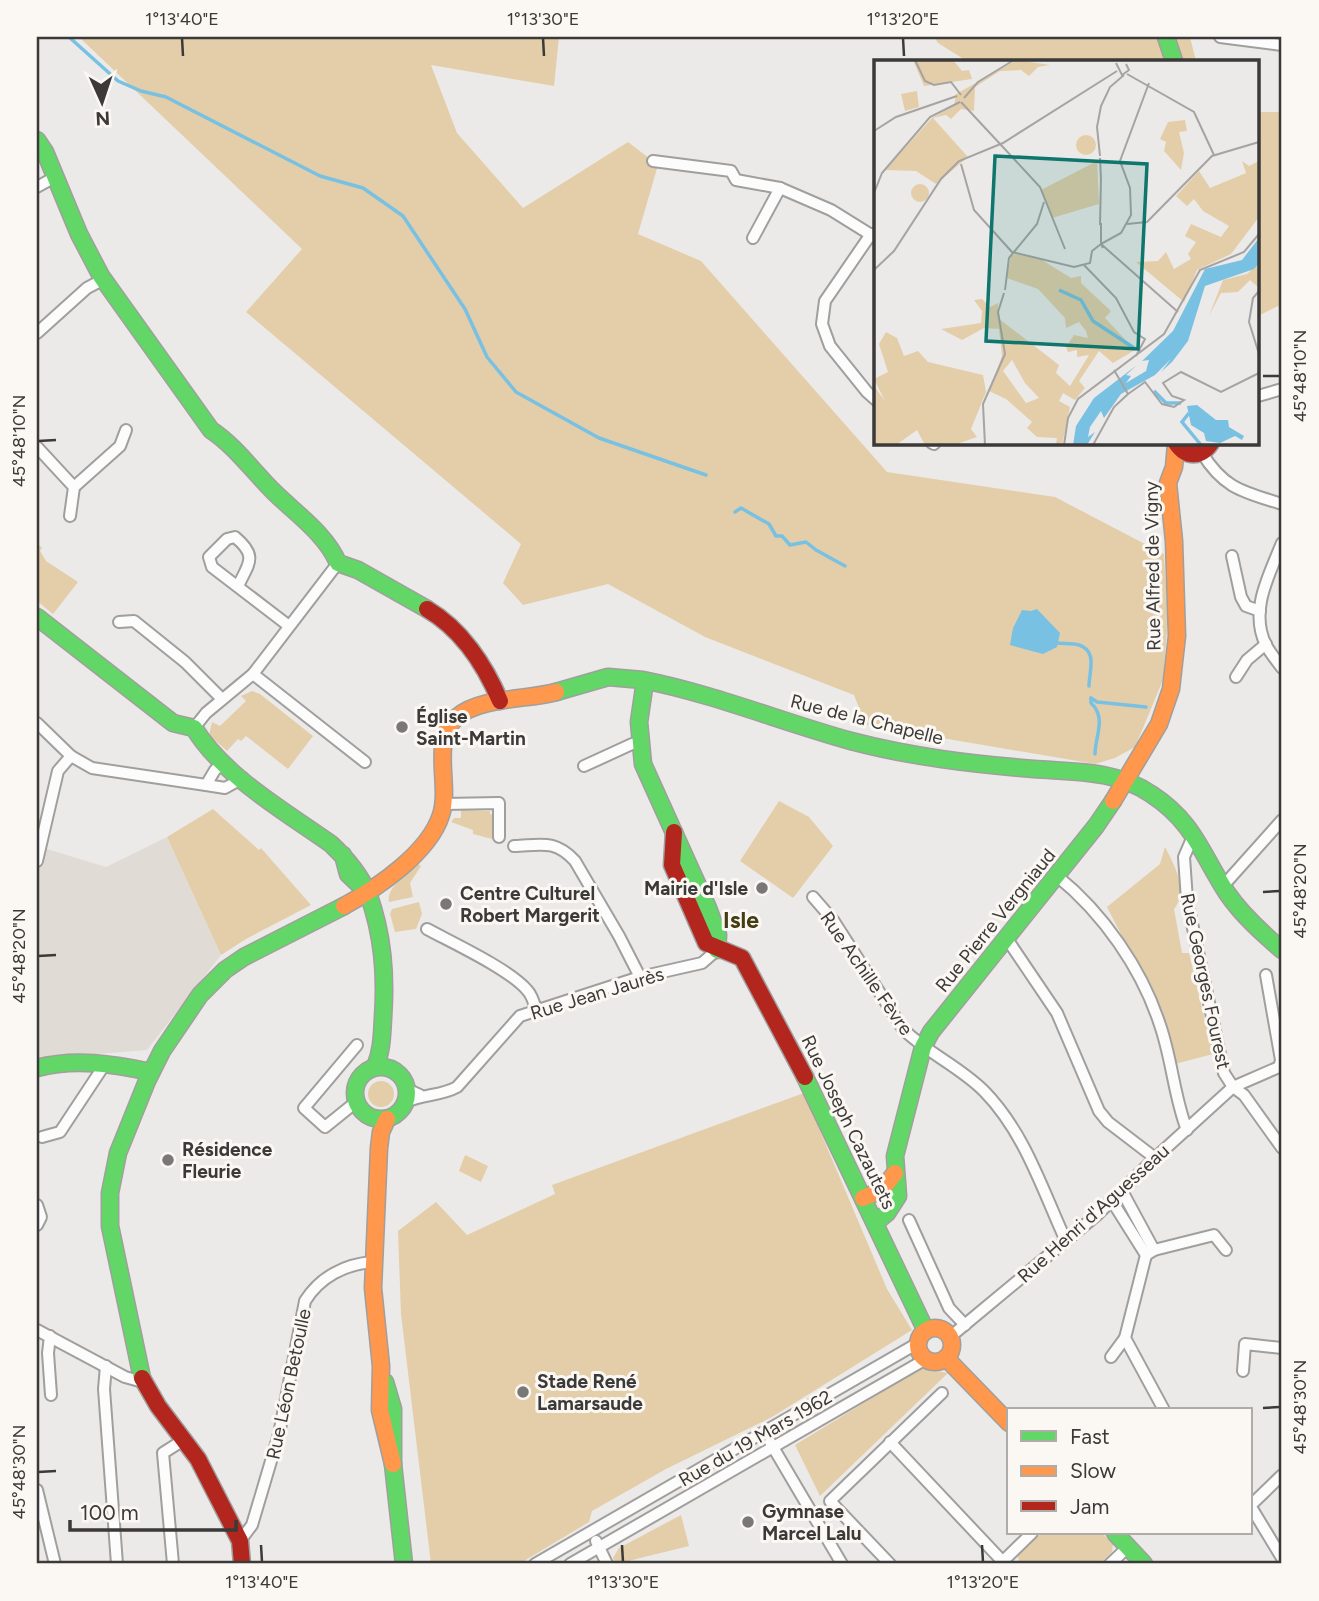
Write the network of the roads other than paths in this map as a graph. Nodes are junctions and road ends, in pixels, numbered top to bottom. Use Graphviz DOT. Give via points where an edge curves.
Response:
graph roads {
  1 [pos="1166,37"];
  2 [pos="1220,37"];
  3 [pos="1282,46"];
  4 [pos="1174,60"];
  5 [pos="37,140"];
  6 [pos="653,161"];
  7 [pos="55,177"];
  8 [pos="37,187"];
  9 [pos="780,188"];
  10 [pos="873,236"];
  11 [pos="753,238"];
  12 [pos="104,279"];
  13 [pos="37,333"];
  14 [pos="1282,390"];
  15 [pos="1260,396"];
  16 [pos="874,398"];
  17 [pos="126,430"];
  18 [pos="1176,444"];
  19 [pos="1177,444"];
  20 [pos="37,447"];
  21 [pos="1201,450"];
  22 [pos="1174,467"];
  23 [pos="74,487"];
  24 [pos="1282,504"];
  25 [pos="70,516"];
  26 [pos="1282,543"];
  27 [pos="1232,556"];
  28 [pos="338,563"];
  29 [pos="238,586"];
  30 [pos="1260,611"];
  31 [pos="37,617"];
  32 [pos="119,622"];
  33 [pos="289,626"];
  34 [pos="1266,644"];
  35 [pos="1282,668"];
  36 [pos="253,674"];
  37 [pos="1236,677"];
  38 [pos="645,681"];
  39 [pos="222,699"];
  40 [pos="500,701"];
  41 [pos="37,723"];
  42 [pos="194,728"];
  43 [pos="641,742"];
  44 [pos="71,756"];
  45 [pos="365,762"];
  46 [pos="224,763"];
  47 [pos="584,766"];
  48 [pos="243,778"];
  49 [pos="1125,780"];
  50 [pos="206,785"];
  51 [pos="445,804"];
  52 [pos="1282,820"];
  53 [pos="1194,834"];
  54 [pos="499,837"];
  55 [pos="514,846"];
  56 [pos="37,861"];
  57 [pos="1057,876"];
  58 [pos="1223,886"];
  59 [pos="368,893"];
  60 [pos="813,897"];
  61 [pos="427,929"];
  62 [pos="1007,939"];
  63 [pos="717,950"];
  64 [pos="1282,950"];
  65 [pos="1266,975"];
  66 [pos="640,977"];
  67 [pos="536,1010"];
  68 [pos="357,1045"];
  69 [pos="923,1046"];
  70 [pos="105,1064"];
  71 [pos="37,1068"];
  72 [pos="383,1068"];
  73 [pos="151,1072"];
  74 [pos="1233,1087"];
  75 [pos="411,1095"];
  76 [pos="356,1102"];
  77 [pos="380,1123"];
  78 [pos="1187,1130"];
  79 [pos="43,1137"];
  80 [pos="1282,1148"];
  81 [pos="1155,1158"];
  82 [pos="895,1173"];
  83 [pos="1122,1191"];
  84 [pos="863,1198"];
  85 [pos="1112,1201"];
  86 [pos="37,1205"];
  87 [pos="909,1220"];
  88 [pos="875,1223"];
  89 [pos="37,1226"];
  90 [pos="1066,1241"];
  91 [pos="1226,1250"];
  92 [pos="1150,1252"];
  93 [pos="373,1262"];
  94 [pos="965,1325"];
  95 [pos="37,1330"];
  96 [pos="50,1336"];
  97 [pos="922,1337"];
  98 [pos="950,1337"];
  99 [pos="1125,1338"];
  100 [pos="1282,1348"];
  101 [pos="1111,1357"];
  102 [pos="946,1358"];
  103 [pos="926,1359"];
  104 [pos="106,1366"];
  105 [pos="1243,1371"];
  106 [pos="143,1382"];
  107 [pos="942,1393"];
  108 [pos="51,1395"];
  109 [pos="1163,1408"];
  110 [pos="1007,1421"];
  111 [pos="765,1433"];
  112 [pos="185,1439"];
  113 [pos="890,1442"];
  114 [pos="773,1447"];
  115 [pos="1282,1475"];
  116 [pos="37,1490"];
  117 [pos="1252,1505"];
  118 [pos="1252,1508"];
  119 [pos="592,1532"];
  120 [pos="1031,1534"];
  121 [pos="1116,1534"];
  122 [pos="240,1541"];
  123 [pos="599,1547"];
  124 [pos="1128,1547"];
  125 [pos="1282,1558"];
  126 [pos="1003,1563"];
  127 [pos="55,1564"];
  128 [pos="117,1564"];
  129 [pos="173,1564"];
  130 [pos="242,1564"];
  131 [pos="404,1564"];
  132 [pos="535,1564"];
  133 [pos="570,1564"];
  134 [pos="607,1564"];
  135 [pos="842,1564"];
  136 [pos="890,1564"];
  137 [pos="1110,1564"];
  138 [pos="1144,1564"];
  1 -- 4 [label="street"];
  2 -- 3 [label="street"];
  5 -- 7 [label="street"];
  6 -- 9 [label="street" via="731,172 736,180"];
  7 -- 8 [label="street"];
  7 -- 12 [label="street"];
  9 -- 10 [label="street" via="831,210"];
  9 -- 11 [label="street"];
  10 -- 16 [label="street" via="825,300 822,324 830,346"];
  12 -- 13 [label="street" via="87,288"];
  12 -- 28 [label="street" via="211,430 332,549"];
  14 -- 15 [label="street"];
  17 -- 23 [label="street" via="120,446"];
  18 -- 22 [label="street, Rue Alfred de Vigny"];
  19 -- 21 [label="street" via="1181,451"];
  20 -- 23 [label="street"];
  21 -- 22 [label="street, Rue Alfred de Vigny"];
  21 -- 24 [label="street" via="1233,488"];
  22 -- 49 [label="street, Rue Alfred de Vigny" via="1168,483 1177,636 1171,689 1159,724"];
  23 -- 25 [label="street"];
  26 -- 30 [label="street" via="1262,593"];
  27 -- 30 [label="street" via="1241,597 1246,606"];
  28 -- 33 [label="street"];
  28 -- 40 [label="street" via="351,565 436,614 466,644"];
  29 -- 29 [label="street" via="212,567 209,557 226,539 235,537 247,547 251,559"];
  29 -- 33 [label="street"];
  30 -- 34 [label="street"];
  31 -- 42 [label="street" via="173,723"];
  32 -- 39 [label="street" via="134,621"];
  33 -- 36 [label="street"];
  34 -- 35 [label="street"];
  34 -- 37 [label="street"];
  36 -- 39 [label="street"];
  36 -- 45 [label="street"];
  38 -- 40 [label="street, Rue de la Chapelle" via="593,678 541,696"];
  38 -- 43 [label="street, Rue Joseph Cazautets" via="640,695"];
  38 -- 49 [label="street, Rue de la Chapelle" via="933,760 1093,773"];
  39 -- 42 [label="street"];
  40 -- 51 [label="street, Rue de la Chapelle" via="466,711 451,722 443,762"];
  41 -- 44 [label="street"];
  42 -- 46 [label="street" via="198,739"];
  43 -- 47 [label="street"];
  43 -- 63 [label="street, Rue Joseph Cazautets" via="643,764 674,832 672,865 706,943"];
  44 -- 50 [label="street" via="92,768"];
  44 -- 56 [label="street" via="58,771"];
  46 -- 48 [label="street"];
  46 -- 50 [label="street"];
  48 -- 50 [label="street" via="225,788"];
  48 -- 59 [label="street" via="342,855 348,874"];
  49 -- 53 [label="street, Rue de la Chapelle" via="1167,804"];
  49 -- 57 [label="street, Rue Pierre Vergniaud"];
  51 -- 54 [label="street" via="499,803"];
  51 -- 59 [label="street" via="440,821 420,851"];
  52 -- 58 [label="street"];
  53 -- 58 [label="street, Rue de la Chapelle"];
  53 -- 74 [label="street, Rue Georges Fourest" via="1184,857 1187,900 1223,1073"];
  55 -- 66 [label="street" via="551,845 565,850"];
  57 -- 62 [label="street, Rue Pierre Vergniaud"];
  57 -- 78 [label="street" via="1079,894 1129,958 1160,1024"];
  58 -- 64 [label="street, Rue de la Chapelle" via="1253,925"];
  59 -- 72 [label="street" via="386,964"];
  59 -- 73 [label="street" via="226,970 188,1012"];
  60 -- 69 [label="street, Rue Achille Fèvre" via="833,919 903,1029"];
  61 -- 67 [label="street" via="510,975 526,989"];
  62 -- 69 [label="street, Rue Pierre Vergniaud"];
  62 -- 81 [label="street" via="1057,1013 1098,1111"];
  63 -- 66 [label="street, Rue Jean Jaurès" via="702,963"];
  63 -- 84 [label="street, Rue Joseph Cazautets" via="742,958"];
  65 -- 74 [label="street, Rue Henri d'Aguesseau" via="1282,1060 1279,1067"];
  66 -- 67 [label="street, Rue Jean Jaurès"];
  67 -- 75 [label="street, Rue Jean Jaurès" via="520,1016 457,1087 446,1094"];
  68 -- 76 [label="street" via="304,1108 325,1128"];
  69 -- 82 [label="street, Rue Pierre Vergniaud" via="895,1156"];
  69 -- 90 [label="street, Rue Achille Fèvre" via="946,1059 1004,1114 1024,1145"];
  70 -- 71 [label="street"];
  70 -- 73 [label="street"];
  70 -- 79 [label="street" via="60,1132"];
  72 -- 75 [label="street" via="398,1073"];
  72 -- 76 [label="street" via="359,1078"];
  73 -- 106 [label="street" via="118,1153 110,1193 110,1226"];
  74 -- 78 [label="street, Rue Henri d'Aguesseau"];
  74 -- 80 [label="street, Rue Georges Fourest" via="1244,1095"];
  75 -- 77 [label="street" via="398,1113"];
  76 -- 77 [label="street"];
  77 -- 93 [label="street"];
  78 -- 81 [label="street, Rue Henri d'Aguesseau"];
  81 -- 83 [label="street, Rue Henri d'Aguesseau"];
  82 -- 84 [label="street" via="884,1189"];
  82 -- 88 [label="street" via="898,1196"];
  83 -- 85 [label="street, Rue Henri d'Aguesseau"];
  83 -- 92 [label="street"];
  84 -- 88 [label="street, Rue Joseph Cazautets"];
  85 -- 90 [label="street, Rue Henri d'Aguesseau"];
  85 -- 92 [label="street"];
  86 -- 89 [label="street" via="41,1217"];
  87 -- 94 [label="street" via="949,1308"];
  88 -- 97 [label="street, Rue Joseph Cazautets"];
  90 -- 94 [label="street, Rue Henri d'Aguesseau"];
  91 -- 92 [label="street" via="1214,1235"];
  92 -- 99 [label="street"];
  93 -- 122 [label="street, Rue Léon Betoulle" via="332,1274 305,1301 279,1434 252,1525"];
  93 -- 131 [label="street" via="380,1410 393,1464"];
  94 -- 98 [label="street, Rue Henri d'Aguesseau"];
  95 -- 96 [label="street"];
  96 -- 104 [label="street"];
  96 -- 108 [label="street"];
  97 -- 98 [label="street" via="940,1329"];
  97 -- 103 [label="street" via="919,1353"];
  97 -- 111 [label="street, Rue du 19 Mars 1962"];
  98 -- 102 [label="street"];
  99 -- 101 [label="street"];
  99 -- 109 [label="street"];
  100 -- 105 [label="street" via="1245,1344"];
  102 -- 103 [label="street"];
  102 -- 110 [label="street"];
  103 -- 114 [label="street"];
  104 -- 106 [label="street"];
  104 -- 128 [label="street"];
  106 -- 112 [label="street"];
  107 -- 113 [label="street"];
  111 -- 114 [label="street"];
  111 -- 119 [label="street, Rue du 19 Mars 1962"];
  112 -- 122 [label="street"];
  112 -- 129 [label="street" via="163,1453"];
  113 -- 126 [label="street"];
  113 -- 136 [label="street" via="830,1501"];
  114 -- 123 [label="street"];
  114 -- 135 [label="street"];
  115 -- 117 [label="street"];
  116 -- 127 [label="street"];
  118 -- 125 [label="street"];
  119 -- 123 [label="street"];
  119 -- 132 [label="street, Rue du 19 Mars 1962"];
  120 -- 126 [label="street"];
  121 -- 124 [label="street"];
  122 -- 130 [label="street"];
  123 -- 133 [label="street"];
  123 -- 134 [label="street"];
  124 -- 137 [label="street"];
  124 -- 138 [label="street"];
}
